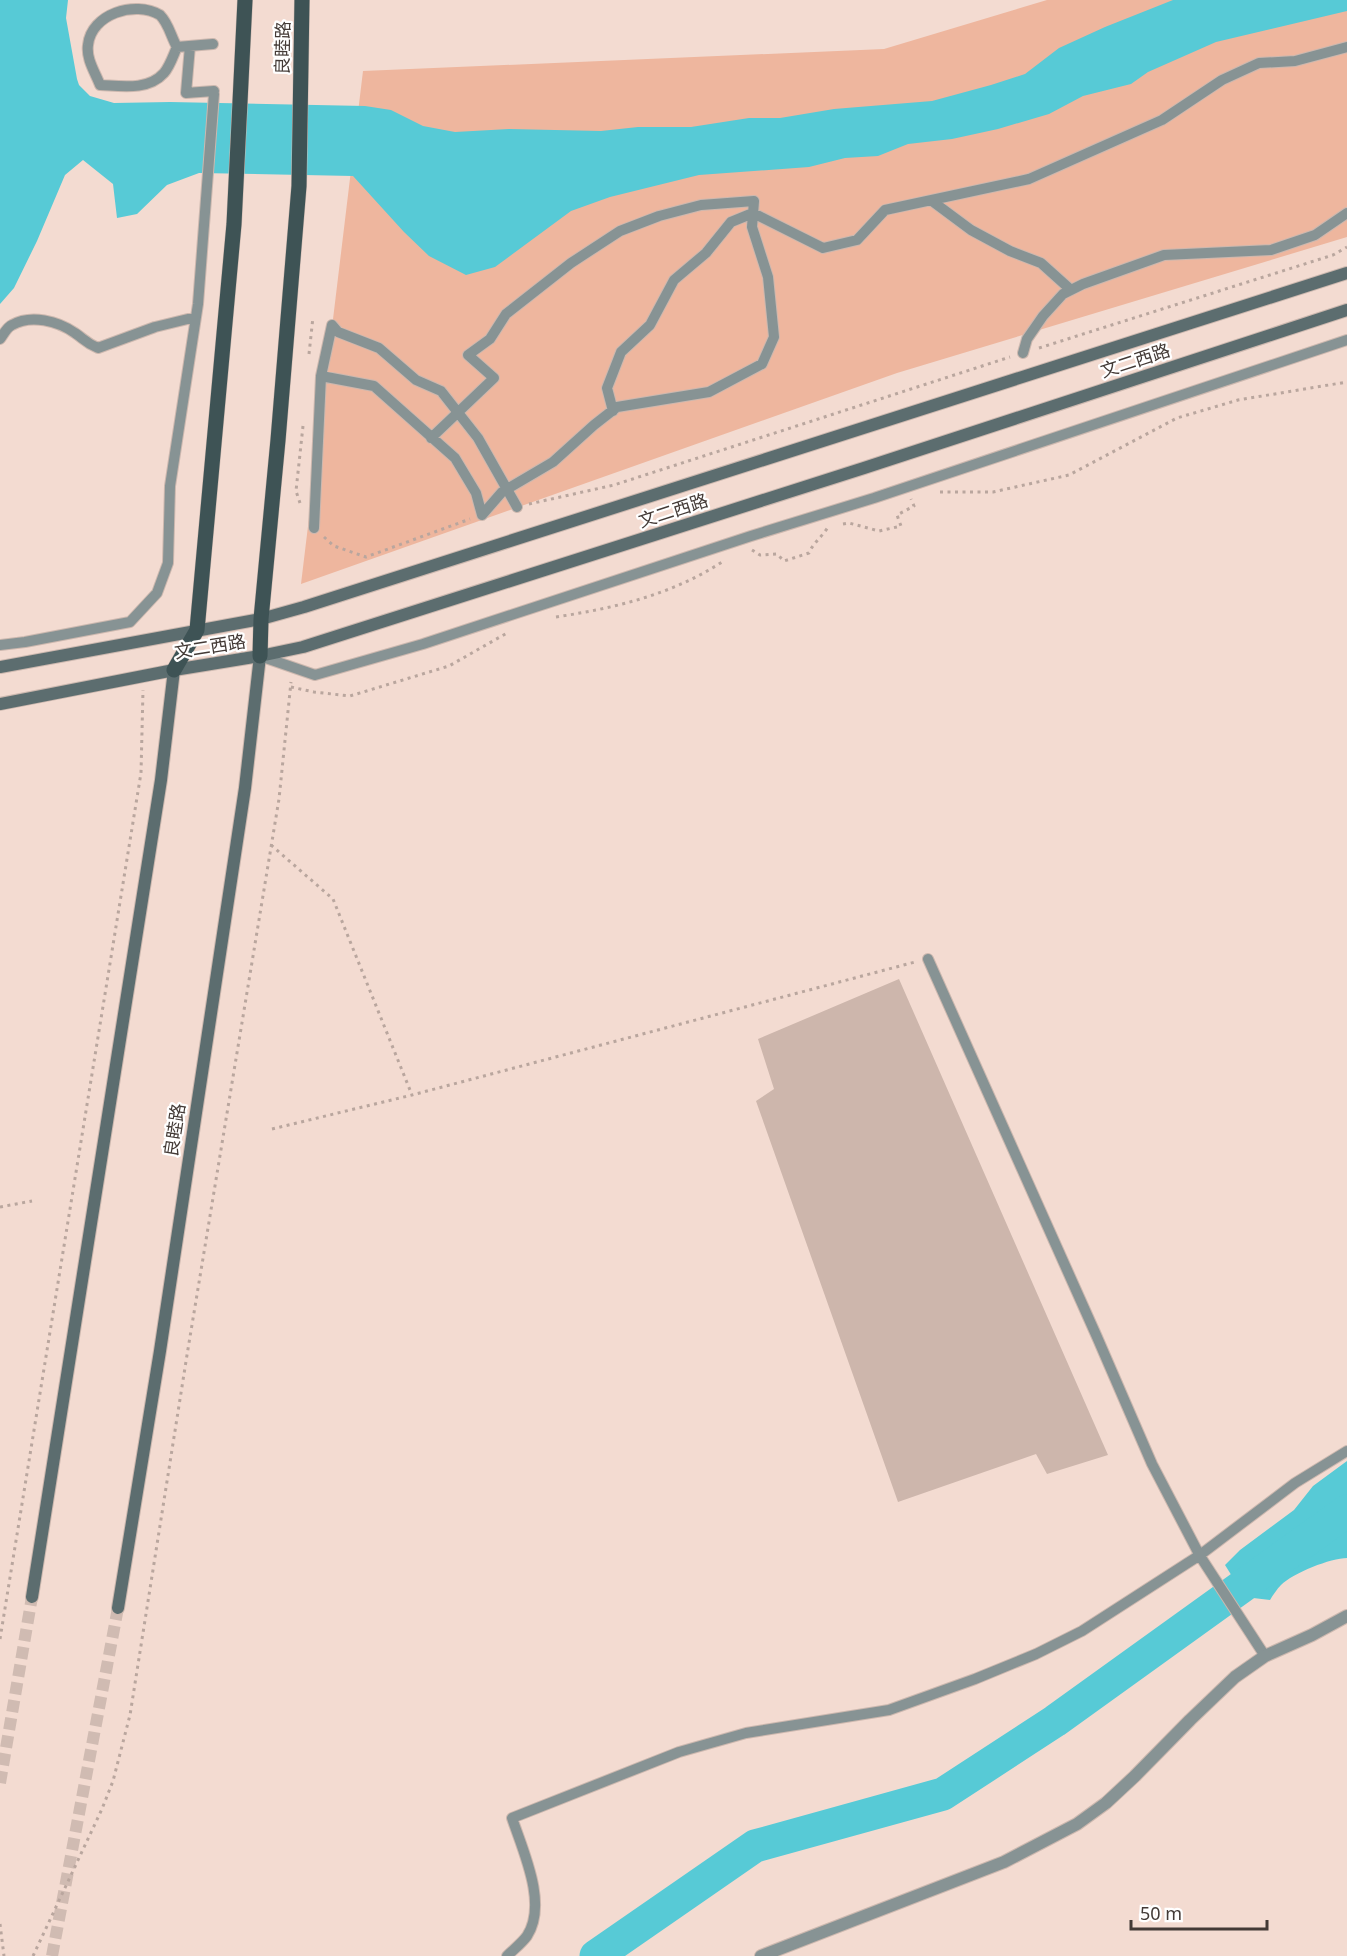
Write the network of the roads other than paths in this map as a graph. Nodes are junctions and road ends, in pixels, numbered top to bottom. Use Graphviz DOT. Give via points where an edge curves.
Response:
graph roads {
  1 [pos="245,0"];
  2 [pos="302,0"];
  3 [pos="130,4"];
  4 [pos="213,44"];
  5 [pos="190,46"];
  6 [pos="1347,46"];
  7 [pos="177,48"];
  8 [pos="932,201"];
  9 [pos="753,213"];
  10 [pos="1347,213"];
  11 [pos="1347,273"];
  12 [pos="1071,290"];
  13 [pos="1347,310"];
  14 [pos="196,317"];
  15 [pos="0,339"];
  16 [pos="1347,340"];
  17 [pos="1023,353"];
  18 [pos="321,376"];
  19 [pos="613,411"];
  20 [pos="458,412"];
  21 [pos="431,438"];
  22 [pos="507,489"];
  23 [pos="517,507"];
  24 [pos="314,528"];
  25 [pos="261,619"];
  26 [pos="197,630"];
  27 [pos="0,645"];
  28 [pos="260,656"];
  29 [pos="0,667"];
  30 [pos="174,670"];
  31 [pos="0,704"];
  32 [pos="928,959"];
  33 [pos="1347,1451"];
  34 [pos="1200,1555"];
  35 [pos="32,1597"];
  36 [pos="118,1608"];
  37 [pos="1347,1616"];
  38 [pos="1265,1655"];
  39 [pos="507,1956"];
  40 [pos="761,1956"];
  1 -- 26 [label="main road" via="236,185"];
  2 -- 25 [label="main road, 良睦路" via="298,186"];
  3 -- 7 [label="lane" via="159,15 169,27"];
  3 -- 7 [label="lane" via="93,28 88,53 100,85 152,83 165,72"];
  4 -- 5 [label="lane"];
  5 -- 7 [label="lane"];
  5 -- 14 [label="lane" via="186,93 214,92"];
  6 -- 8 [label="lane" via="1295,62 1259,63 1222,80 1162,120 1029,179"];
  8 -- 9 [label="lane" via="885,210 857,240 823,248"];
  8 -- 12 [label="lane" via="970,230 1041,263"];
  9 -- 19 [label="lane" via="731,222 706,253 674,279 650,326 621,352 607,388"];
  9 -- 19 [label="lane" via="752,227 768,277 774,337 762,364 709,392 617,407"];
  9 -- 20 [label="lane" via="754,201 701,205 659,216 620,231 571,263 506,315 490,339 468,355 494,378"];
  10 -- 12 [label="lane" via="1315,235 1272,250 1164,255"];
  11 -- 25 [label="main road, 文二西路"];
  12 -- 17 [label="lane" via="1043,316 1027,339"];
  13 -- 28 [label="main road, 文二西路" via="853,472 314,643"];
  14 -- 15 [label="lane" via="98,348 60,324 31,319 10,325"];
  14 -- 27 [label="lane" via="170,486 168,563 157,593 130,622"];
  16 -- 28 [label="lane" via="423,644 315,675"];
  18 -- 20 [label="lane" via="332,324 338,332 379,348 416,380 441,391"];
  18 -- 21 [label="lane" via="374,386"];
  18 -- 24 [label="lane"];
  19 -- 22 [label="lane" via="554,462"];
  20 -- 21 [label="lane"];
  20 -- 22 [label="lane"];
  21 -- 22 [label="lane" via="455,458 476,493 482,515"];
  22 -- 23 [label="lane"];
  25 -- 26 [label="main road, 文二西路"];
  25 -- 28 [label="main road, 良睦路"];
  26 -- 29 [label="main road, 文二西路"];
  26 -- 30 [label="main road"];
  28 -- 30 [label="main road, 文二西路"];
  28 -- 36 [label="main road, 良睦路" via="245,788"];
  30 -- 31 [label="main road, 文二西路"];
  30 -- 35 [label="main road" via="159,792"];
  32 -- 34 [label="lane" via="1152,1464"];
  33 -- 34 [label="lane" via="1295,1483"];
  34 -- 38 [label="lane"];
  34 -- 39 [label="lane" via="1083,1631 975,1679 889,1710 746,1733 679,1752 512,1818 528,1865 536,1912 527,1936"];
  37 -- 38 [label="street"];
  38 -- 40 [label="street" via="1235,1677 1106,1803 1077,1824 1004,1862"];
}
